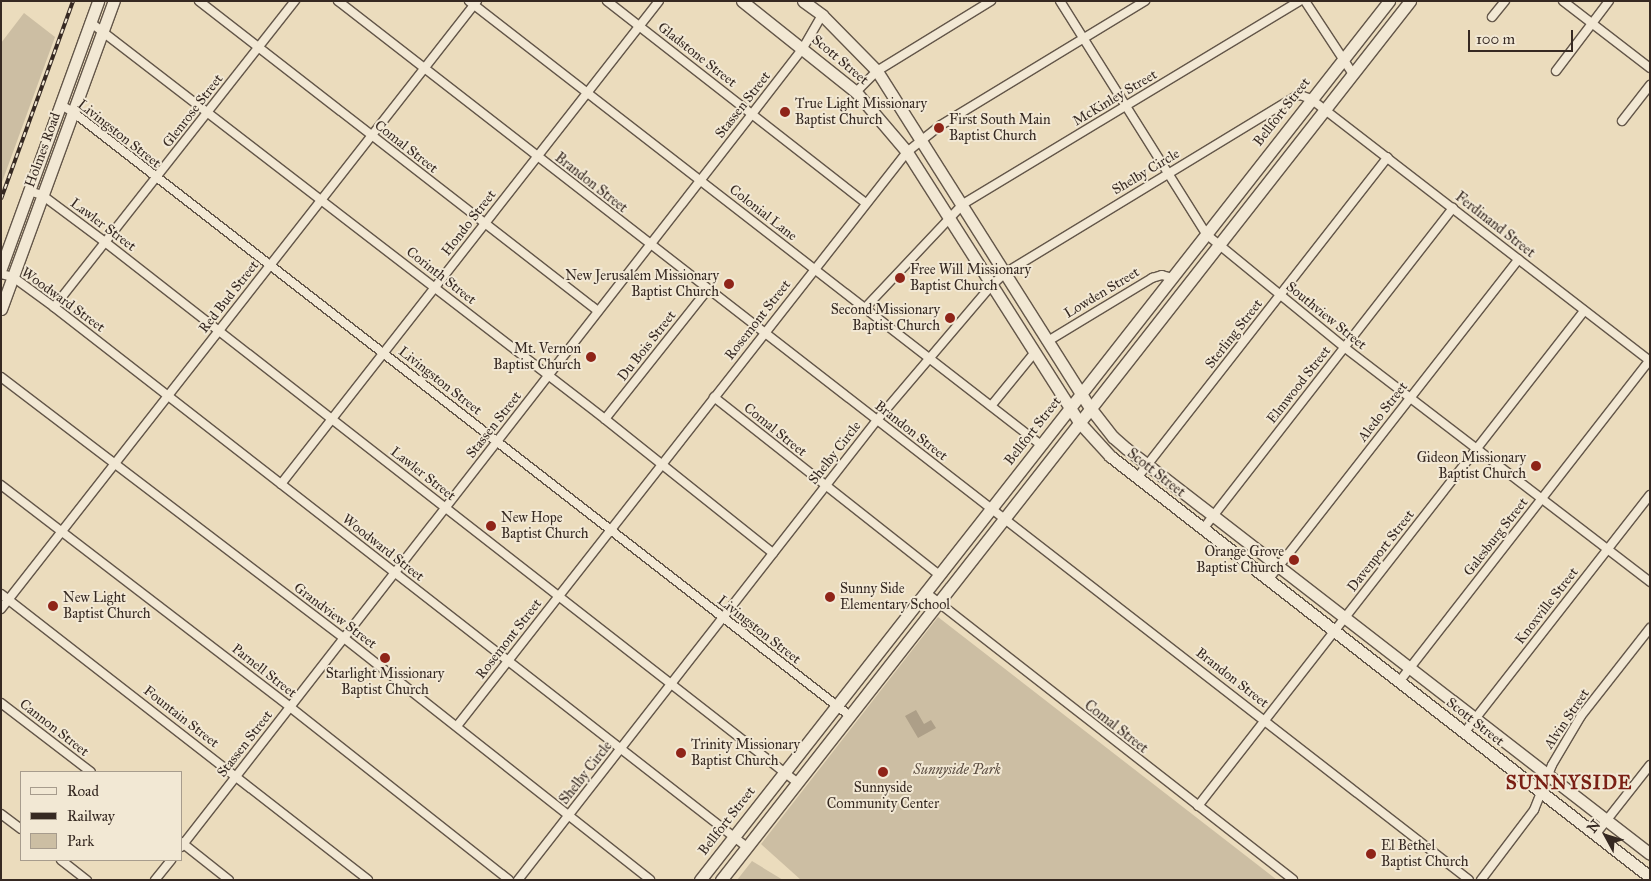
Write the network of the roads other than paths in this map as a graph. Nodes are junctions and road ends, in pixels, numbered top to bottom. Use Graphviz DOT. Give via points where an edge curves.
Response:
graph roads {
  1 [pos="98,1"];
  2 [pos="114,1"];
  3 [pos="199,1"];
  4 [pos="295,1"];
  5 [pos="338,1"];
  6 [pos="607,1"];
  7 [pos="659,1"];
  8 [pos="742,1"];
  9 [pos="804,1"];
  10 [pos="990,1"];
  11 [pos="1060,1"];
  12 [pos="1145,1"];
  13 [pos="1299,1"];
  14 [pos="1305,1"];
  15 [pos="1389,1"];
  16 [pos="1410,1"];
  17 [pos="1505,1"];
  18 [pos="1564,1"];
  19 [pos="1609,1"];
  20 [pos="473,2"];
  21 [pos="822,15"];
  22 [pos="1492,17"];
  23 [pos="90,22"];
  24 [pos="1592,24"];
  25 [pos="639,26"];
  26 [pos="103,31"];
  27 [pos="1084,39"];
  28 [pos="259,47"];
  29 [pos="803,48"];
  30 [pos="1343,59"];
  31 [pos="424,68"];
  32 [pos="1650,68"];
  33 [pos="877,71"];
  34 [pos="1556,71"];
  35 [pos="1353,74"];
  36 [pos="1650,85"];
  37 [pos="856,92"];
  38 [pos="588,93"];
  39 [pos="1311,99"];
  40 [pos="61,105"];
  41 [pos="1125,106"];
  42 [pos="1325,110"];
  43 [pos="73,112"];
  44 [pos="208,112"];
  45 [pos="752,114"];
  46 [pos="1622,121"];
  47 [pos="372,136"];
  48 [pos="921,139"];
  49 [pos="907,152"];
  50 [pos="1388,157"];
  51 [pos="537,158"];
  52 [pos="1259,167"];
  53 [pos="1167,174"];
  54 [pos="1272,177"];
  55 [pos="156,178"];
  56 [pos="701,180"];
  57 [pos="29,191"];
  58 [pos="42,195"];
  59 [pos="321,200"];
  60 [pos="866,203"];
  61 [pos="963,204"];
  62 [pos="1453,208"];
  63 [pos="950,219"];
  64 [pos="486,223"];
  65 [pos="1206,234"];
  66 [pos="105,242"];
  67 [pos="650,245"];
  68 [pos="1218,246"];
  69 [pos="1519,259"];
  70 [pos="270,265"];
  71 [pos="1,268"];
  72 [pos="814,268"];
  73 [pos="1005,272"];
  74 [pos="1,274"];
  75 [pos="13,278"];
  76 [pos="1172,278"];
  77 [pos="992,284"];
  78 [pos="435,288"];
  79 [pos="708,289"];
  80 [pos="1280,295"];
  81 [pos="1154,301"];
  82 [pos="54,307"];
  83 [pos="865,308"];
  84 [pos="1,309"];
  85 [pos="1584,310"];
  86 [pos="598,311"];
  87 [pos="1167,311"];
  88 [pos="218,331"];
  89 [pos="765,332"];
  90 [pos="1048,341"];
  91 [pos="1344,347"];
  92 [pos="1035,352"];
  93 [pos="384,354"];
  94 [pos="930,360"];
  95 [pos="1650,361"];
  96 [pos="1,376"];
  97 [pos="548,376"];
  98 [pos="1082,394"];
  99 [pos="168,396"];
  100 [pos="714,397"];
  101 [pos="1410,398"];
  102 [pos="990,406"];
  103 [pos="1070,408"];
  104 [pos="1091,408"];
  105 [pos="605,419"];
  106 [pos="332,420"];
  107 [pos="877,420"];
  108 [pos="1080,422"];
  109 [pos="497,442"];
  110 [pos="1041,445"];
  111 [pos="1476,448"];
  112 [pos="115,463"];
  113 [pos="662,464"];
  114 [pos="1147,465"];
  115 [pos="1137,478"];
  116 [pos="281,484"];
  117 [pos="1,485"];
  118 [pos="825,487"];
  119 [pos="1650,495"];
  120 [pos="1542,498"];
  121 [pos="446,508"];
  122 [pos="990,509"];
  123 [pos="1213,516"];
  124 [pos="1004,519"];
  125 [pos="1202,529"];
  126 [pos="62,531"];
  127 [pos="610,531"];
  128 [pos="1608,549"];
  129 [pos="773,553"];
  130 [pos="1278,567"];
  131 [pos="395,573"];
  132 [pos="938,575"];
  133 [pos="1268,580"];
  134 [pos="1650,582"];
  135 [pos="926,592"];
  136 [pos="1,594"];
  137 [pos="559,596"];
  138 [pos="8,599"];
  139 [pos="939,603"];
  140 [pos="1,608"];
  141 [pos="722,618"];
  142 [pos="1345,618"];
  143 [pos="1650,628"];
  144 [pos="1334,632"];
  145 [pos="344,638"];
  146 [pos="507,662"];
  147 [pos="1409,668"];
  148 [pos="1399,682"];
  149 [pos="672,683"];
  150 [pos="1,703"];
  151 [pos="837,706"];
  152 [pos="290,707"];
  153 [pos="850,716"];
  154 [pos="1474,719"];
  155 [pos="1265,720"];
  156 [pos="457,726"];
  157 [pos="1464,732"];
  158 [pos="620,748"];
  159 [pos="1650,765"];
  160 [pos="90,771"];
  161 [pos="784,772"];
  162 [pos="236,776"];
  163 [pos="1548,776"];
  164 [pos="798,782"];
  165 [pos="1542,793"];
  166 [pos="1198,806"];
  167 [pos="1,814"];
  168 [pos="568,815"];
  169 [pos="1606,821"];
  170 [pos="20,828"];
  171 [pos="1595,835"];
  172 [pos="733,837"];
  173 [pos="182,844"];
  174 [pos="747,847"];
  175 [pos="1650,854"];
  176 [pos="62,861"];
  177 [pos="170,861"];
  178 [pos="1650,877"];
  179 [pos="87,880"];
  180 [pos="155,880"];
  181 [pos="229,880"];
  182 [pos="368,880"];
  183 [pos="509,880"];
  184 [pos="518,880"];
  185 [pos="650,880"];
  186 [pos="700,880"];
  187 [pos="721,880"];
  188 [pos="1294,880"];
  189 [pos="1469,880"];
  190 [pos="1481,880"];
  1 -- 23 [label="main road, Holmes Road"];
  2 -- 26 [label="main road, Holmes Road"];
  3 -- 28 [label="street, Comal Street"];
  4 -- 28 [label="street, Glenrose Street"];
  5 -- 31 [label="street, Brandon Street"];
  6 -- 25 [label="street, Gladstone Street"];
  7 -- 25 [label="street, Hondo Street"];
  8 -- 29 [label="main road, Scott Street"];
  9 -- 21 [label="main road, Scott Street"];
  10 -- 33 [label="street"];
  11 -- 27 [label="street, Southview Street"];
  12 -- 27 [label="street, Rosemont Street"];
  13 -- 41 [label="street, McKinley Street"];
  14 -- 30 [label="street"];
  15 -- 30 [label="main road, Bellfort Street"];
  16 -- 35 [label="main road"];
  17 -- 22 [label="street"];
  18 -- 24 [label="street"];
  19 -- 24 [label="street"];
  20 -- 31 [label="street, Red Bud Street"];
  20 -- 38 [label="street, Colonial Lane"];
  21 -- 29 [label="street, Stassen Street"];
  21 -- 33 [label="main road, Scott Street"];
  23 -- 26 [label="street, Corinth Street"];
  23 -- 40 [label="main road, Holmes Road"];
  24 -- 32 [label="street"];
  24 -- 34 [label="street"];
  25 -- 38 [label="street, Hondo Street"];
  25 -- 45 [label="street, Gladstone Street"];
  26 -- 43 [label="main road, Holmes Road"];
  26 -- 44 [label="street, Corinth Street"];
  27 -- 41 [label="street, Southview Street"];
  27 -- 48 [label="street, Rosemont Street"];
  28 -- 44 [label="street, Glenrose Street"];
  28 -- 47 [label="street, Comal Street"];
  29 -- 37 [label="main road, Scott Street"];
  29 -- 45 [label="street, Stassen Street"];
  30 -- 35 [label="street"];
  30 -- 39 [label="main road, Bellfort Street"];
  31 -- 47 [label="street, Red Bud Street"];
  31 -- 51 [label="street, Brandon Street"];
  33 -- 37 [label="street"];
  33 -- 48 [label="main road, Scott Street"];
  35 -- 42 [label="main road"];
  36 -- 46 [label="street"];
  37 -- 49 [label="main road, Scott Street"];
  38 -- 51 [label="street, Hondo Street"];
  38 -- 56 [label="street, Colonial Lane"];
  39 -- 42 [label="street"];
  39 -- 52 [label="main road, Bellfort Street"];
  39 -- 53 [label="street, Shelby Circle" via="1296,96"];
  40 -- 43 [label="street, Livingston Street"];
  40 -- 57 [label="main road, Holmes Road"];
  41 -- 53 [label="street, Southview Street"];
  41 -- 61 [label="street, McKinley Street"];
  42 -- 50 [label="street, Ferdinand Street"];
  42 -- 54 [label="main road"];
  43 -- 55 [label="street, Livingston Street"];
  43 -- 58 [label="main road, Holmes Road"];
  44 -- 55 [label="street, Glenrose Street"];
  44 -- 59 [label="street, Corinth Street"];
  45 -- 56 [label="street, Stassen Street"];
  45 -- 60 [label="street, Gladstone Street"];
  47 -- 59 [label="street, Red Bud Street"];
  47 -- 64 [label="street, Comal Street"];
  48 -- 49 [label="street, Rosemont Street"];
  48 -- 61 [label="main road, Scott Street"];
  49 -- 60 [label="street, Rosemont Street"];
  49 -- 63 [label="main road, Scott Street"];
  50 -- 62 [label="street, Ferdinand Street"];
  50 -- 80 [label="street, Sterling Street"];
  51 -- 64 [label="street, Hondo Street"];
  51 -- 67 [label="street, Brandon Street"];
  52 -- 54 [label="main road"];
  52 -- 65 [label="main road, Bellfort Street"];
  53 -- 65 [label="street, Southview Street"];
  53 -- 73 [label="street, Shelby Circle"];
  54 -- 68 [label="main road"];
  55 -- 66 [label="street, Glenrose Street"];
  55 -- 70 [label="street, Livingston Street"];
  56 -- 67 [label="street, Stassen Street"];
  56 -- 72 [label="street, Colonial Lane"];
  57 -- 58 [label="street, Lawler Street"];
  57 -- 71 [label="main road, Holmes Road"];
  58 -- 66 [label="street, Lawler Street"];
  58 -- 75 [label="main road, Holmes Road"];
  59 -- 70 [label="street, Red Bud Street"];
  59 -- 78 [label="street, Corinth Street"];
  60 -- 72 [label="street, Rosemont Street"];
  61 -- 63 [label="street, McKinley Street"];
  61 -- 73 [label="main road, Scott Street"];
  62 -- 69 [label="street, Ferdinand Street"];
  62 -- 91 [label="street, Elmwood Street"];
  63 -- 77 [label="main road, Scott Street"];
  63 -- 83 [label="street, McKinley Street"];
  64 -- 78 [label="street, Hondo Street"];
  64 -- 86 [label="street, Comal Street"];
  65 -- 68 [label="street, Southview Street"];
  65 -- 76 [label="main road, Bellfort Street"];
  66 -- 82 [label="street, Glenrose Street"];
  66 -- 88 [label="street, Lawler Street"];
  67 -- 79 [label="street, Brandon Street"];
  67 -- 86 [label="street, Stassen Street"];
  68 -- 80 [label="street, Southview Street"];
  68 -- 87 [label="main road"];
  69 -- 85 [label="street, Ferdinand Street"];
  69 -- 101 [label="street, Aledo Street"];
  70 -- 88 [label="street, Red Bud Street"];
  70 -- 93 [label="street, Livingston Street"];
  72 -- 83 [label="street, Colonial Lane"];
  72 -- 89 [label="street, Rosemont Street"];
  73 -- 77 [label="street, Shelby Circle"];
  73 -- 90 [label="main road, Scott Street"];
  74 -- 75 [label="street, Woodward Street"];
  75 -- 82 [label="street, Woodward Street"];
  75 -- 84 [label="main road, Holmes Road"];
  76 -- 81 [label="main road, Bellfort Street"];
  76 -- 90 [label="street, Lowden Street" via="1162,275 1152,278"];
  77 -- 92 [label="main road, Scott Street"];
  77 -- 94 [label="street, Shelby Circle"];
  78 -- 93 [label="street, Hondo Street"];
  78 -- 97 [label="street, Corinth Street"];
  79 -- 89 [label="street, Brandon Street"];
  79 -- 105 [label="street, Du Bois Street"];
  80 -- 91 [label="street, Southview Street"];
  80 -- 114 [label="street, Sterling Street"];
  81 -- 87 [label="main road"];
  81 -- 98 [label="main road, Bellfort Street"];
  82 -- 99 [label="street, Woodward Street"];
  83 -- 94 [label="street, Colonial Lane"];
  85 -- 95 [label="street, Ferdinand Street"];
  85 -- 111 [label="street, Davenport Street"];
  86 -- 97 [label="street, Stassen Street"];
  87 -- 104 [label="main road"];
  88 -- 99 [label="street, Red Bud Street"];
  88 -- 106 [label="street, Lawler Street"];
  89 -- 100 [label="street, Rosemont Street"];
  89 -- 107 [label="street, Brandon Street"];
  90 -- 98 [label="main road, Scott Street"];
  91 -- 101 [label="street, Southview Street"];
  91 -- 123 [label="street, Elmwood Street"];
  92 -- 102 [label="street"];
  92 -- 103 [label="main road, Scott Street"];
  93 -- 106 [label="street, Hondo Street"];
  93 -- 109 [label="street, Livingston Street"];
  94 -- 102 [label="street, Colonial Lane"];
  94 -- 107 [label="street, Shelby Circle"];
  95 -- 120 [label="street, Galesburg Street"];
  96 -- 112 [label="street, Grandview Street"];
  97 -- 105 [label="street, Corinth Street"];
  97 -- 109 [label="street, Stassen Street"];
  98 -- 103 [label="main road, Bellfort Street"];
  98 -- 104 [label="main road, Scott Street"];
  99 -- 112 [label="street, Red Bud Street"];
  99 -- 116 [label="street, Woodward Street"];
  100 -- 113 [label="street, Rosemont Street"];
  100 -- 118 [label="street, Comal Street"];
  101 -- 111 [label="street, Southview Street"];
  101 -- 130 [label="street, Aledo Street"];
  102 -- 110 [label="street, Colonial Lane"];
  103 -- 108 [label="main road, Scott Street"];
  103 -- 110 [label="main road, Bellfort Street"];
  104 -- 108 [label="main road"];
  104 -- 114 [label="main road, Scott Street" via="1113,437"];
  105 -- 113 [label="street, Corinth Street"];
  106 -- 116 [label="street, Hondo Street"];
  106 -- 121 [label="street, Lawler Street"];
  107 -- 118 [label="street, Shelby Circle"];
  107 -- 122 [label="street, Brandon Street"];
  108 -- 115 [label="main road, Scott Street" via="1110,456"];
  108 -- 124 [label="main road"];
  109 -- 121 [label="street, Stassen Street"];
  109 -- 127 [label="street, Livingston Street"];
  110 -- 122 [label="main road, Bellfort Street"];
  111 -- 120 [label="street, Southview Street"];
  111 -- 142 [label="street, Davenport Street"];
  112 -- 126 [label="street, Red Bud Street"];
  112 -- 145 [label="street, Grandview Street"];
  113 -- 127 [label="street, Rosemont Street"];
  113 -- 129 [label="street, Corinth Street"];
  114 -- 115 [label="street, Sterling Street"];
  114 -- 123 [label="main road, Scott Street"];
  115 -- 125 [label="main road, Scott Street"];
  116 -- 131 [label="street, Woodward Street"];
  117 -- 126 [label="street, Parnell Street"];
  118 -- 129 [label="street, Shelby Circle"];
  118 -- 132 [label="street, Comal Street"];
  119 -- 128 [label="street, Knoxville Street"];
  120 -- 128 [label="street, Southview Street"];
  120 -- 147 [label="street, Galesburg Street"];
  121 -- 131 [label="street, Stassen Street"];
  121 -- 137 [label="street, Lawler Street"];
  122 -- 124 [label="street, Brandon Street"];
  122 -- 132 [label="main road, Bellfort Street"];
  123 -- 125 [label="street, Elmwood Street"];
  123 -- 130 [label="main road, Scott Street"];
  124 -- 139 [label="main road"];
  124 -- 155 [label="street, Brandon Street"];
  125 -- 133 [label="main road, Scott Street"];
  126 -- 138 [label="street, Red Bud Street"];
  126 -- 152 [label="street, Parnell Street"];
  127 -- 137 [label="street, Rosemont Street"];
  127 -- 141 [label="street, Livingston Street"];
  128 -- 134 [label="street, Southview Street"];
  128 -- 154 [label="street, Knoxville Street"];
  129 -- 141 [label="street, Shelby Circle"];
  130 -- 133 [label="street, Aledo Street"];
  130 -- 142 [label="main road, Scott Street"];
  131 -- 145 [label="street, Stassen Street"];
  131 -- 146 [label="street, Woodward Street"];
  132 -- 135 [label="main road, Bellfort Street"];
  133 -- 144 [label="main road, Scott Street"];
  135 -- 139 [label="street, Comal Street"];
  135 -- 151 [label="main road, Bellfort Street"];
  136 -- 138 [label="street, Fountain Street"];
  137 -- 146 [label="street, Rosemont Street"];
  137 -- 149 [label="street, Lawler Street"];
  138 -- 140 [label="street, Red Bud Street"];
  138 -- 162 [label="street, Fountain Street"];
  139 -- 153 [label="main road"];
  139 -- 166 [label="street, Comal Street"];
  141 -- 149 [label="street, Shelby Circle"];
  141 -- 151 [label="street, Livingston Street"];
  142 -- 144 [label="street, Davenport Street"];
  142 -- 147 [label="main road, Scott Street"];
  143 -- 163 [label="street, Alvin Street" via="1581,716"];
  144 -- 148 [label="main road, Scott Street"];
  144 -- 155 [label="street, Davenport Street"];
  145 -- 152 [label="street, Stassen Street"];
  145 -- 156 [label="street, Grandview Street"];
  146 -- 156 [label="street, Rosemont Street"];
  146 -- 158 [label="street, Woodward Street"];
  147 -- 148 [label="street, Galesburg Street"];
  147 -- 154 [label="main road, Scott Street"];
  148 -- 157 [label="main road, Scott Street"];
  149 -- 158 [label="street, Shelby Circle"];
  149 -- 161 [label="street, Lawler Street"];
  150 -- 160 [label="street, Cannon Street"];
  151 -- 153 [label="street, Livingston Street"];
  151 -- 161 [label="main road, Bellfort Street"];
  152 -- 162 [label="street, Stassen Street"];
  152 -- 183 [label="street, Parnell Street"];
  153 -- 164 [label="main road"];
  154 -- 157 [label="street, Knoxville Street"];
  154 -- 163 [label="main road, Scott Street"];
  155 -- 166 [label="street, Davenport Street"];
  155 -- 189 [label="street, Brandon Street"];
  156 -- 168 [label="street, Grandview Street"];
  157 -- 165 [label="main road, Scott Street"];
  158 -- 168 [label="street, Shelby Circle"];
  158 -- 172 [label="street, Woodward Street"];
  159 -- 169 [label="street"];
  161 -- 164 [label="street, Lawler Street"];
  161 -- 172 [label="main road, Bellfort Street"];
  162 -- 173 [label="street, Stassen Street"];
  162 -- 182 [label="street, Fountain Street"];
  163 -- 165 [label="street, Alvin Street"];
  163 -- 169 [label="main road, Scott Street"];
  164 -- 174 [label="main road"];
  165 -- 171 [label="main road, Scott Street"];
  165 -- 190 [label="street, Alvin Street" via="1534,810"];
  166 -- 188 [label="street, Comal Street"];
  167 -- 170 [label="street"];
  168 -- 184 [label="street, Shelby Circle"];
  168 -- 185 [label="street, Grandview Street"];
  169 -- 171 [label="street"];
  169 -- 175 [label="main road, Scott Street"];
  171 -- 178 [label="main road, Scott Street"];
  172 -- 174 [label="street, Woodward Street"];
  172 -- 186 [label="main road, Bellfort Street"];
  173 -- 181 [label="street"];
  174 -- 187 [label="main road"];
  176 -- 179 [label="street"];
  177 -- 180 [label="street"];
}
